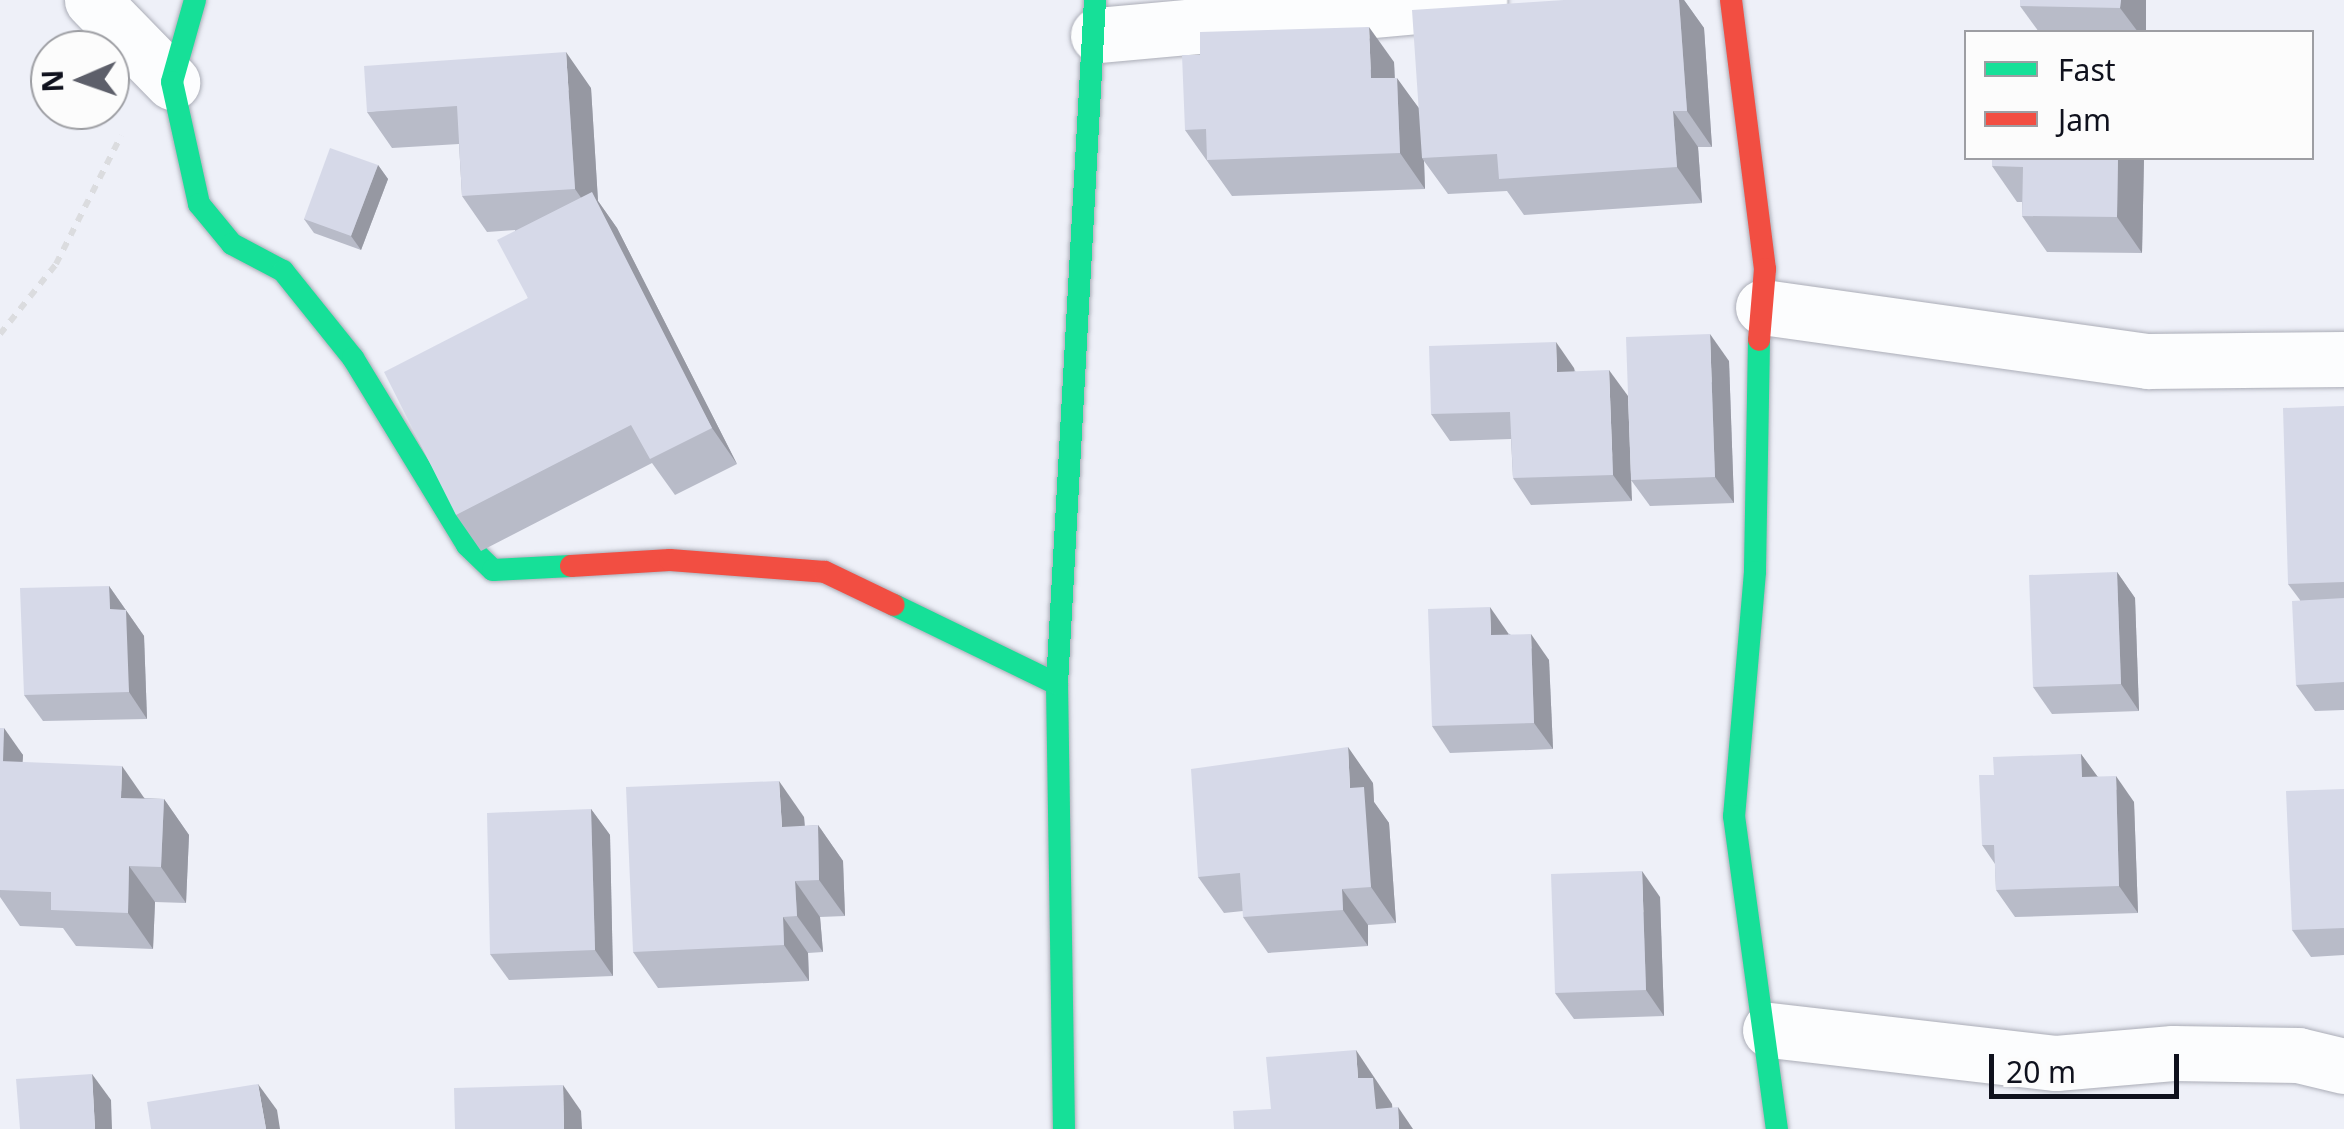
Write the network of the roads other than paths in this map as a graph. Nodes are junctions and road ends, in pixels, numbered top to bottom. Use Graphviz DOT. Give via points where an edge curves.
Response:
graph roads {
  1 [pos="92,0"];
  2 [pos="194,0"];
  3 [pos="1479,0"];
  4 [pos="1731,0"];
  5 [pos="1096,17"];
  6 [pos="172,82"];
  7 [pos="1763,306"];
  8 [pos="2344,359"];
  9 [pos="1057,684"];
  10 [pos="1770,1030"];
  11 [pos="2344,1066"];
  12 [pos="1064,1129"];
  13 [pos="1777,1129"];
  1 -- 6 [label="street"];
  2 -- 6 [label="street"];
  3 -- 5 [label="street"];
  4 -- 7 [label="street" via="1764,225"];
  5 -- 9 [label="street"];
  6 -- 9 [label="street" via="199,204 232,244 282,271 353,358 468,545 492,570 670,560 825,572"];
  7 -- 8 [label="street" via="2148,361"];
  7 -- 10 [label="street" via="1751,440 1756,572 1734,816 1742,924"];
  9 -- 12 [label="street"];
  10 -- 11 [label="street" via="2056,1063 2174,1053 2298,1055"];
  10 -- 13 [label="street"];
}
